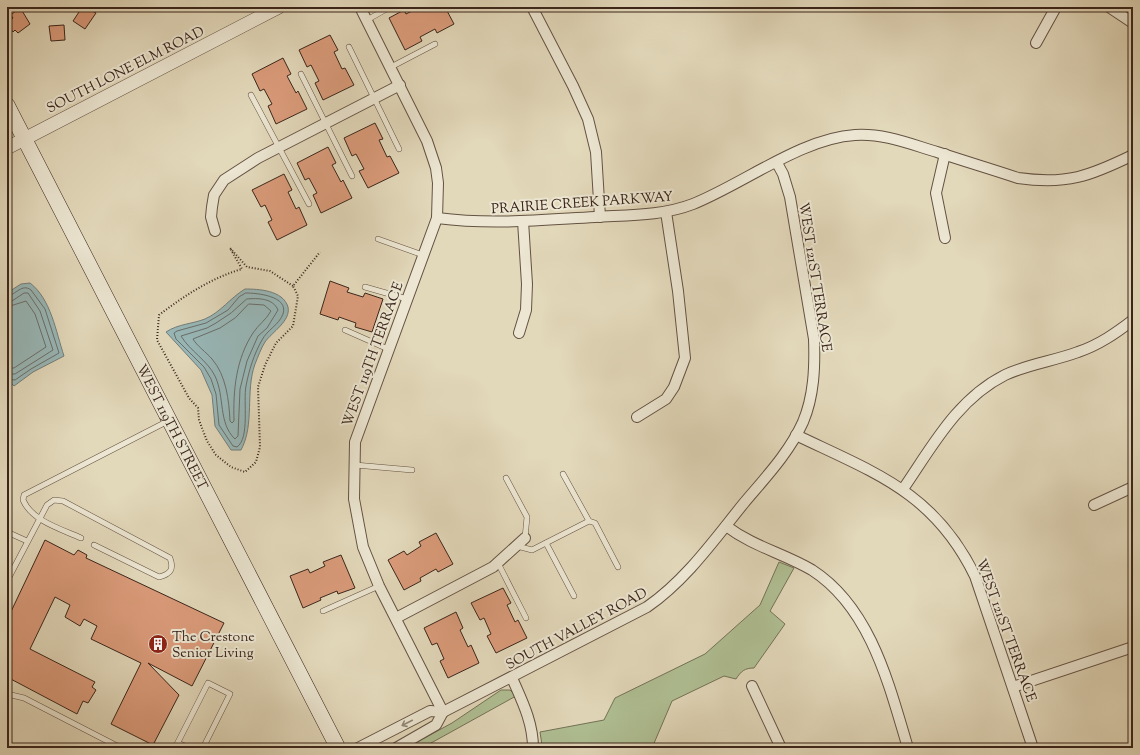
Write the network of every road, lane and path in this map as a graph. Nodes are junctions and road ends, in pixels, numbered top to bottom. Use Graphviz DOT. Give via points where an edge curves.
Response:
graph roads {
  1 [pos="279,7"];
  2 [pos="360,7"];
  3 [pos="390,7"];
  4 [pos="532,7"];
  5 [pos="1056,7"];
  6 [pos="1109,7"];
  7 [pos="367,20"];
  8 [pos="1133,23"];
  9 [pos="435,44"];
  10 [pos="1036,44"];
  11 [pos="349,47"];
  12 [pos="391,67"];
  13 [pos="301,74"];
  14 [pos="400,85"];
  15 [pos="251,95"];
  16 [pos="375,98"];
  17 [pos="7,105"];
  18 [pos="326,123"];
  19 [pos="24,139"];
  20 [pos="7,148"];
  21 [pos="279,148"];
  22 [pos="399,149"];
  23 [pos="945,154"];
  24 [pos="1133,155"];
  25 [pos="777,163"];
  26 [pos="352,176"];
  27 [pos="309,204"];
  28 [pos="666,212"];
  29 [pos="600,217"];
  30 [pos="437,218"];
  31 [pos="523,221"];
  32 [pos="215,231"];
  33 [pos="945,238"];
  34 [pos="378,239"];
  35 [pos="320,252"];
  36 [pos="424,255"];
  37 [pos="293,286"];
  38 [pos="365,287"];
  39 [pos="407,299"];
  40 [pos="1133,320"];
  41 [pos="344,330"];
  42 [pos="519,333"];
  43 [pos="388,349"];
  44 [pos="637,417"];
  45 [pos="169,420"];
  46 [pos="796,435"];
  47 [pos="355,465"];
  48 [pos="412,470"];
  49 [pos="563,474"];
  50 [pos="506,478"];
  51 [pos="1133,487"];
  52 [pos="903,489"];
  53 [pos="1094,505"];
  54 [pos="39,519"];
  55 [pos="589,521"];
  56 [pos="726,526"];
  57 [pos="7,532"];
  58 [pos="81,538"];
  59 [pos="525,538"];
  60 [pos="28,541"];
  61 [pos="546,543"];
  62 [pos="94,545"];
  63 [pos="517,546"];
  64 [pos="498,563"];
  65 [pos="618,567"];
  66 [pos="7,581"];
  67 [pos="379,586"];
  68 [pos="574,596"];
  69 [pos="323,611"];
  70 [pos="396,618"];
  71 [pos="526,618"];
  72 [pos="1133,647"];
  73 [pos="512,678"];
  74 [pos="752,686"];
  75 [pos="1013,687"];
  76 [pos="7,694"];
  77 [pos="443,712"];
  78 [pos="178,742"];
  79 [pos="121,748"];
  80 [pos="175,748"];
  81 [pos="189,748"];
  82 [pos="203,748"];
  83 [pos="338,748"];
  84 [pos="358,748"];
  85 [pos="396,748"];
  86 [pos="533,748"];
  87 [pos="781,748"];
  88 [pos="908,748"];
  89 [pos="1033,748"];
  1 -- 19 [label="street, SOUTH LONE ELM ROAD"];
  2 -- 7 [label="street, WEST 119TH TERRACE"];
  3 -- 7 [label="lane"];
  4 -- 29 [label="street" via="588,119 596,152"];
  5 -- 10 [label="street"];
  6 -- 8 [label="street"];
  7 -- 12 [label="street, WEST 119TH TERRACE"];
  9 -- 12 [label="lane"];
  11 -- 16 [label="lane"];
  12 -- 14 [label="street, WEST 119TH TERRACE"];
  13 -- 18 [label="lane"];
  14 -- 16 [label="street"];
  14 -- 30 [label="street, WEST 119TH TERRACE" via="427,141 436,168"];
  15 -- 21 [label="lane"];
  16 -- 18 [label="street"];
  16 -- 22 [label="lane"];
  17 -- 19 [label="main road, WEST 119TH STREET"];
  18 -- 21 [label="street"];
  18 -- 26 [label="lane"];
  19 -- 20 [label="street, SOUTH LONE ELM ROAD"];
  19 -- 45 [label="main road, WEST 119TH STREET"];
  21 -- 27 [label="lane"];
  21 -- 32 [label="street" via="224,180 214,195 212,217"];
  23 -- 24 [label="street, PRAIRIE CREEK PARKWAY" via="1018,178 1047,181 1085,177"];
  23 -- 25 [label="street, PRAIRIE CREEK PARKWAY" via="888,137 853,135 818,143"];
  23 -- 33 [label="street" via="936,193"];
  25 -- 28 [label="street, PRAIRIE CREEK PARKWAY" via="696,203"];
  25 -- 46 [label="street, WEST 121ST TERRACE" via="790,197 814,339 814,375 803,422"];
  28 -- 29 [label="street, PRAIRIE CREEK PARKWAY"];
  28 -- 44 [label="street" via="685,358 674,387 666,399"];
  29 -- 31 [label="street, PRAIRIE CREEK PARKWAY"];
  30 -- 31 [label="street, PRAIRIE CREEK PARKWAY" via="484,223"];
  30 -- 36 [label="street, WEST 119TH TERRACE"];
  31 -- 42 [label="street" via="527,291 526,310"];
  34 -- 36 [label="lane"];
  35 -- 37 [label="path"];
  36 -- 39 [label="street, WEST 119TH TERRACE"];
  37 -- 37 [label="path" via="298,296 293,326 276,343 265,365 258,387 260,446 256,462 245,472 231,467 216,455 207,440 199,420 198,408 189,398 157,340 158,315 180,298 242,269 230,248 247,267 270,271"];
  38 -- 39 [label="lane"];
  39 -- 43 [label="street, WEST 119TH TERRACE"];
  40 -- 52 [label="street" via="1112,336 1091,347 1014,371 984,388 957,412"];
  41 -- 43 [label="lane"];
  43 -- 47 [label="street, WEST 119TH TERRACE" via="355,442"];
  45 -- 54 [label="lane" via="24,495 22,500 25,505"];
  45 -- 83 [label="main road, WEST 119TH STREET"];
  46 -- 52 [label="street, WEST 121ST TERRACE" via="868,469"];
  46 -- 56 [label="street, SOUTH VALLEY ROAD" via="777,463"];
  47 -- 48 [label="lane"];
  47 -- 67 [label="street, WEST 119TH TERRACE" via="354,499 363,547"];
  49 -- 55 [label="lane"];
  50 -- 59 [label="lane" via="527,517"];
  51 -- 53 [label="street"];
  52 -- 75 [label="street, WEST 121ST TERRACE" via="929,510 948,531 967,560 975,576"];
  54 -- 58 [label="lane"];
  54 -- 60 [label="lane"];
  54 -- 62 [label="lane" via="47,505 54,500 63,501 170,558 173,565 167,575 160,577"];
  55 -- 61 [label="lane"];
  55 -- 65 [label="lane" via="595,523"];
  56 -- 73 [label="street, SOUTH VALLEY ROAD" via="663,597"];
  56 -- 88 [label="street" via="752,543 813,571 845,600 873,646"];
  57 -- 60 [label="lane"];
  59 -- 63 [label="street"];
  60 -- 66 [label="lane"];
  61 -- 63 [label="lane" via="532,550"];
  61 -- 68 [label="lane"];
  63 -- 64 [label="street"];
  64 -- 70 [label="street"];
  64 -- 71 [label="lane"];
  67 -- 69 [label="lane"];
  67 -- 70 [label="street, WEST 119TH TERRACE"];
  70 -- 77 [label="street, WEST 119TH TERRACE"];
  72 -- 75 [label="street"];
  73 -- 77 [label="street, SOUTH VALLEY ROAD"];
  73 -- 86 [label="street" via="528,714"];
  74 -- 87 [label="street"];
  75 -- 89 [label="street, WEST 121ST TERRACE"];
  76 -- 79 [label="lane" via="24,698"];
  77 -- 84 [label="street, SOUTH VALLEY ROAD, one-way" via="430,711"];
  77 -- 85 [label="street, SOUTH VALLEY ROAD" via="436,724"];
  78 -- 80 [label="lane"];
  78 -- 81 [label="lane"];
  78 -- 82 [label="lane" via="208,683 230,694"];
}
